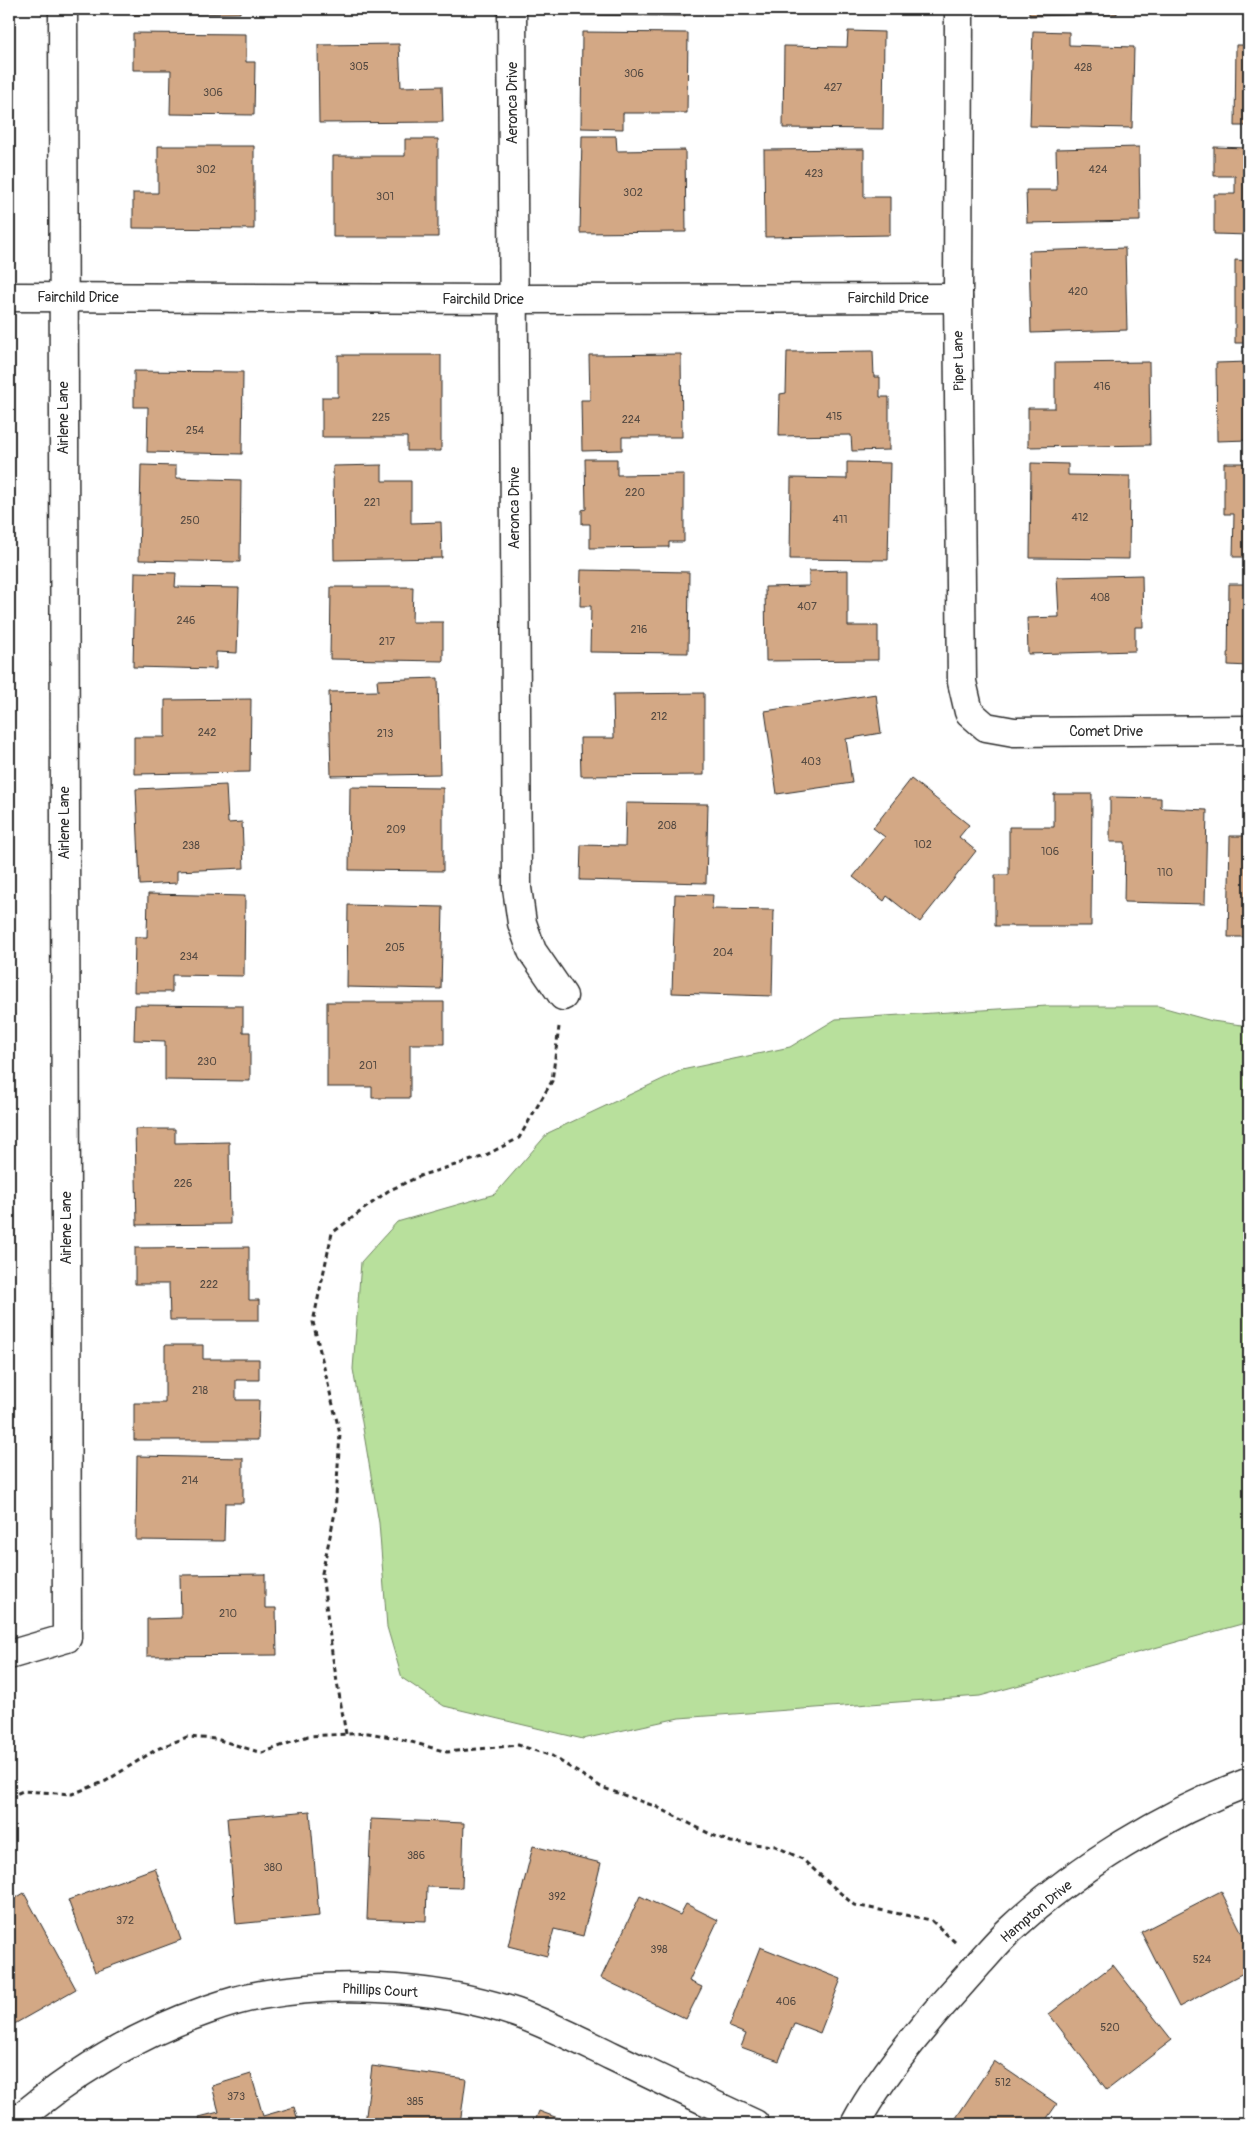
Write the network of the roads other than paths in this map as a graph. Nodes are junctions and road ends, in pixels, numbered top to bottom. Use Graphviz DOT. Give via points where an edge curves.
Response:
graph roads {
  1 [pos="63,9"];
  2 [pos="512,9"];
  3 [pos="959,9"];
  4 [pos="9,297"];
  5 [pos="63,297"];
  6 [pos="958,298"];
  7 [pos="513,299"];
  8 [pos="969,712"];
  9 [pos="1249,730"];
  10 [pos="562,996"];
  11 [pos="9,1655"];
  12 [pos="1249,1782"];
  13 [pos="14,2124"];
  14 [pos="754,2124"];
  15 [pos="855,2124"];
  1 -- 5 [label="street, Airlene Lane"];
  2 -- 7 [label="street, Aeronca Drive"];
  3 -- 6 [label="street, Piper Lane"];
  4 -- 5 [label="street, Fairchild Drice"];
  5 -- 7 [label="street, Fairchild Drice"];
  5 -- 11 [label="street, Airlene Lane" via="67,1638"];
  6 -- 7 [label="street, Fairchild Drice"];
  6 -- 8 [label="street, Piper Lane" via="962,682"];
  7 -- 10 [label="street, Aeronca Drive" via="517,888 522,922 532,951"];
  8 -- 9 [label="street, Comet Drive" via="986,727 1014,732"];
  12 -- 15 [label="street, Hampton Drive" via="1166,1820 1103,1858 1010,1929 910,2044 882,2080"];
  13 -- 14 [label="street, Phillips Court" via="87,2068 175,2021 259,1995 312,1988 359,1987 442,1995 516,2013 551,2026"];
}
